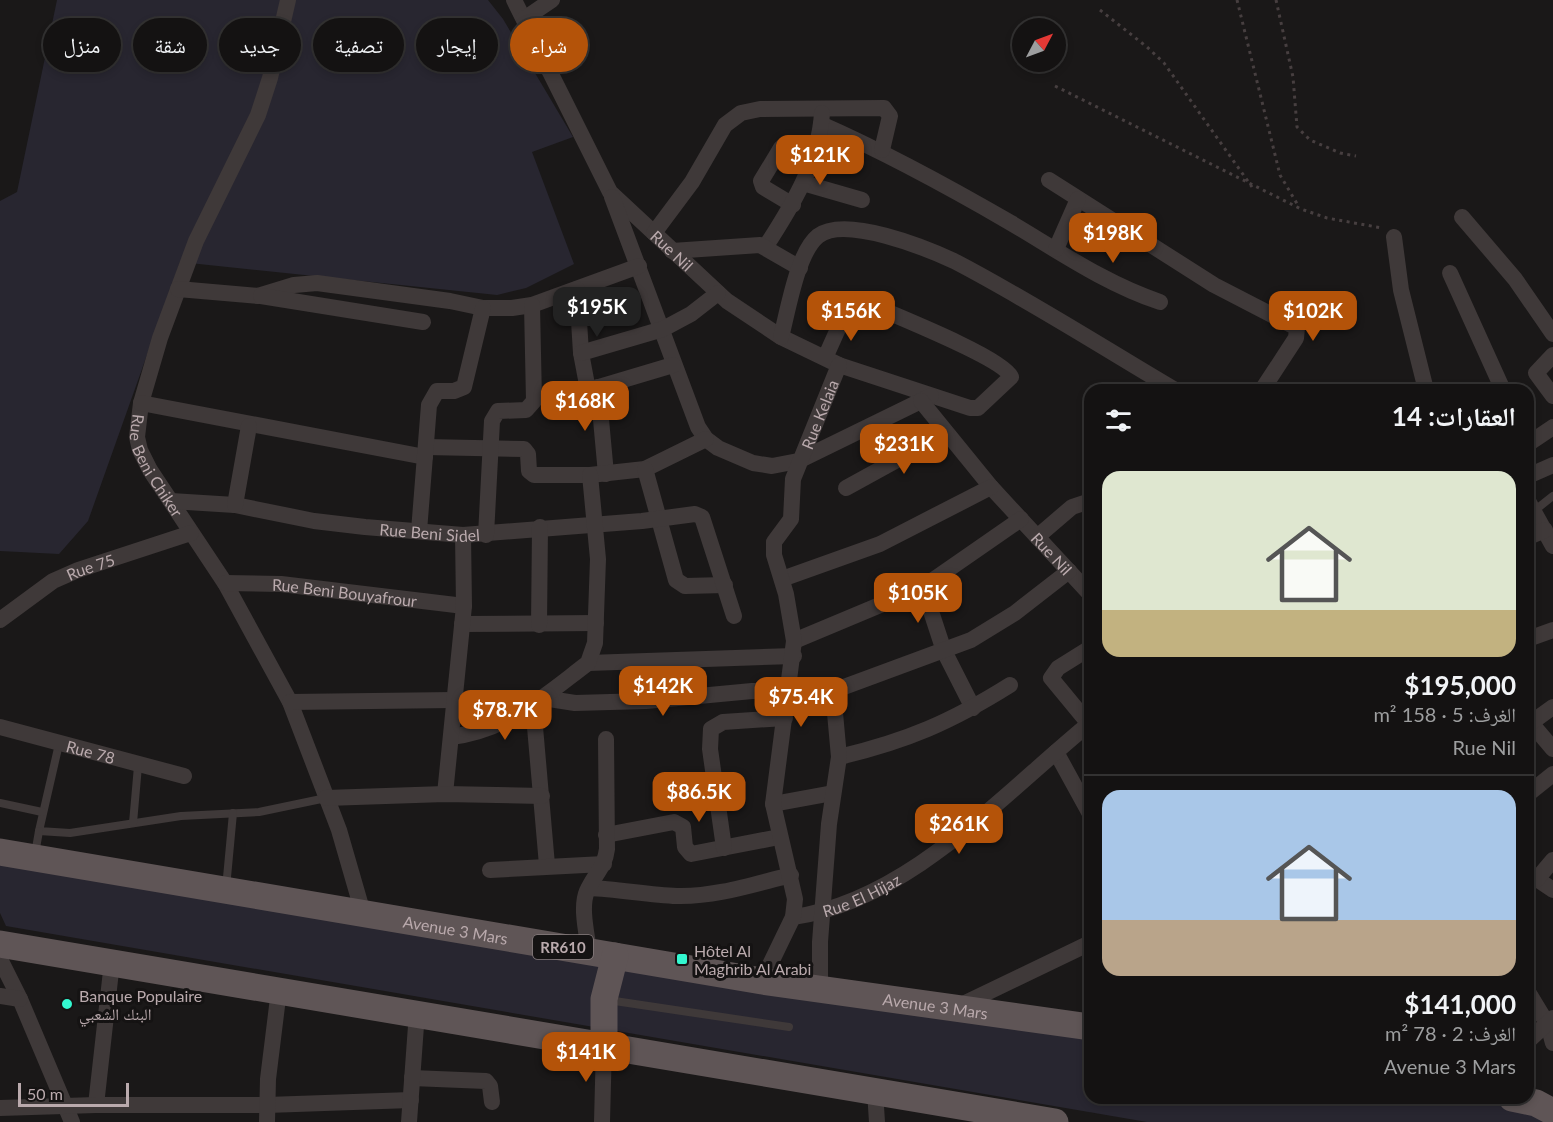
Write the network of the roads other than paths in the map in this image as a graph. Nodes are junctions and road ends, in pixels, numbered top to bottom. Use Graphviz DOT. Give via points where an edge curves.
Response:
graph roads {
  1 [pos="288,0"];
  2 [pos="514,0"];
  3 [pos="552,0"];
  4 [pos="523,18"];
  5 [pos="525,18"];
  6 [pos="550,72"];
  7 [pos="821,116"];
  8 [pos="882,150"];
  9 [pos="812,157"];
  10 [pos="1049,180"];
  11 [pos="803,183"];
  12 [pos="610,192"];
  13 [pos="1078,199"];
  14 [pos="862,200"];
  15 [pos="793,205"];
  16 [pos="1462,217"];
  17 [pos="654,233"];
  18 [pos="1394,237"];
  19 [pos="766,246"];
  20 [pos="1056,249"];
  21 [pos="672,251"];
  22 [pos="639,266"];
  23 [pos="800,268"];
  24 [pos="1450,273"];
  25 [pos="178,289"];
  26 [pos="576,289"];
  27 [pos="717,293"];
  28 [pos="258,296"];
  29 [pos="1160,302"];
  30 [pos="532,305"];
  31 [pos="483,308"];
  32 [pos="423,322"];
  33 [pos="663,329"];
  34 [pos="1553,334"];
  35 [pos="781,338"];
  36 [pos="581,353"];
  37 [pos="1553,355"];
  38 [pos="832,362"];
  39 [pos="673,365"];
  40 [pos="1165,384"];
  41 [pos="1266,384"];
  42 [pos="1424,384"];
  43 [pos="1500,384"];
  44 [pos="593,389"];
  45 [pos="569,396"];
  46 [pos="1553,396"];
  47 [pos="926,399"];
  48 [pos="141,403"];
  49 [pos="249,426"];
  50 [pos="1553,426"];
  51 [pos="946,433"];
  52 [pos="706,439"];
  53 [pos="1534,439"];
  54 [pos="489,449"];
  55 [pos="425,452"];
  56 [pos="798,461"];
  57 [pos="1553,465"];
  58 [pos="645,469"];
  59 [pos="1534,473"];
  60 [pos="598,475"];
  61 [pos="991,487"];
  62 [pos="846,488"];
  63 [pos="1553,496"];
  64 [pos="171,501"];
  65 [pos="1084,503"];
  66 [pos="235,505"];
  67 [pos="1534,505"];
  68 [pos="1534,511"];
  69 [pos="658,518"];
  70 [pos="1021,519"];
  71 [pos="596,525"];
  72 [pos="540,527"];
  73 [pos="1545,530"];
  74 [pos="419,531"];
  75 [pos="191,533"];
  76 [pos="463,535"];
  77 [pos="486,535"];
  78 [pos="1534,535"];
  79 [pos="1037,537"];
  80 [pos="1553,546"];
  81 [pos="1069,571"];
  82 [pos="782,579"];
  83 [pos="225,583"];
  84 [pos="725,585"];
  85 [pos="923,586"];
  86 [pos="1084,587"];
  87 [pos="464,606"];
  88 [pos="734,616"];
  89 [pos="0,620"];
  90 [pos="596,623"];
  91 [pos="462,624"];
  92 [pos="539,625"];
  93 [pos="1553,630"];
  94 [pos="1534,637"];
  95 [pos="794,649"];
  96 [pos="944,651"];
  97 [pos="1084,652"];
  98 [pos="588,663"];
  99 [pos="1010,685"];
  100 [pos="834,691"];
  101 [pos="789,692"];
  102 [pos="454,700"];
  103 [pos="538,701"];
  104 [pos="290,702"];
  105 [pos="1553,707"];
  106 [pos="973,708"];
  107 [pos="1084,717"];
  108 [pos="785,718"];
  109 [pos="1534,721"];
  110 [pos="0,727"];
  111 [pos="1534,728"];
  112 [pos="1084,729"];
  113 [pos="451,737"];
  114 [pos="606,739"];
  115 [pos="59,744"];
  116 [pos="1553,749"];
  117 [pos="1056,752"];
  118 [pos="839,757"];
  119 [pos="138,766"];
  120 [pos="1553,774"];
  121 [pos="184,776"];
  122 [pos="1534,789"];
  123 [pos="833,792"];
  124 [pos="445,794"];
  125 [pos="542,796"];
  126 [pos="326,798"];
  127 [pos="0,803"];
  128 [pos="1084,803"];
  129 [pos="772,804"];
  130 [pos="42,812"];
  131 [pos="233,813"];
  132 [pos="133,823"];
  133 [pos="39,831"];
  134 [pos="606,835"];
  135 [pos="779,837"];
  136 [pos="724,848"];
  137 [pos="0,852"];
  138 [pos="35,858"];
  139 [pos="1553,860"];
  140 [pos="604,864"];
  141 [pos="547,865"];
  142 [pos="490,870"];
  143 [pos="791,875"];
  144 [pos="1534,875"];
  145 [pos="1534,877"];
  146 [pos="589,888"];
  147 [pos="1553,890"];
  148 [pos="226,891"];
  149 [pos="363,913"];
  150 [pos="823,913"];
  151 [pos="793,917"];
  152 [pos="0,944"];
  153 [pos="1084,945"];
  154 [pos="589,951"];
  155 [pos="615,956"];
  156 [pos="0,959"];
  157 [pos="112,962"];
  158 [pos="762,981"];
  159 [pos="279,990"];
  160 [pos="820,990"];
  161 [pos="0,996"];
  162 [pos="20,999"];
  163 [pos="604,999"];
  164 [pos="1534,1000"];
  165 [pos="954,1008"];
  166 [pos="417,1012"];
  167 [pos="1550,1022"];
  168 [pos="1084,1024"];
  169 [pos="789,1027"];
  170 [pos="1534,1036"];
  171 [pos="1553,1043"];
  172 [pos="604,1044"];
  173 [pos="412,1078"];
  174 [pos="875,1091"];
  175 [pos="411,1100"];
  176 [pos="492,1102"];
  177 [pos="1534,1103"];
  178 [pos="65,1105"];
  179 [pos="96,1105"];
  180 [pos="0,1108"];
  181 [pos="1553,1112"];
  182 [pos="267,1114"];
  183 [pos="72,1122"];
  184 [pos="409,1122"];
  185 [pos="602,1122"];
  186 [pos="876,1122"];
  187 [pos="1055,1122"];
  1 -- 25 [label="street, Rue Beni Chiker" via="258,115 208,211"];
  2 -- 4 [label="street, Rue Nil"];
  3 -- 5 [label="street"];
  6 -- 12 [label="street, Rue Nil"];
  7 -- 8 [label="street"];
  7 -- 8 [label="street" via="886,110 890,116"];
  7 -- 9 [label="street"];
  7 -- 17 [label="street" via="749,110 733,118"];
  8 -- 20 [label="street"];
  9 -- 11 [label="street"];
  9 -- 15 [label="street" via="781,148 761,181 763,187"];
  10 -- 13 [label="street"];
  11 -- 14 [label="street"];
  11 -- 15 [label="street"];
  12 -- 17 [label="street, Rue Nil"];
  12 -- 22 [label="street"];
  13 -- 20 [label="street"];
  13 -- 41 [label="street" via="1224,291 1297,328 1296,338"];
  15 -- 19 [label="street"];
  16 -- 34 [label="street" via="1515,279"];
  17 -- 21 [label="street, Rue Nil"];
  18 -- 42 [label="street" via="1401,290"];
  19 -- 21 [label="street"];
  19 -- 23 [label="street"];
  20 -- 29 [label="street" via="1116,285"];
  21 -- 27 [label="street, Rue Nil"];
  22 -- 26 [label="street"];
  22 -- 33 [label="street"];
  23 -- 35 [label="street"];
  23 -- 40 [label="street" via="806,249 825,232 848,229 888,237 952,261"];
  24 -- 43 [label="street"];
  25 -- 28 [label="street"];
  25 -- 48 [label="street, Rue Beni Chiker"];
  26 -- 30 [label="street"];
  26 -- 36 [label="street"];
  27 -- 33 [label="street" via="691,314"];
  27 -- 35 [label="street, Rue Nil"];
  28 -- 31 [label="street" via="317,283"];
  28 -- 32 [label="street"];
  30 -- 31 [label="street"];
  30 -- 54 [label="street" via="534,401 526,410 496,412"];
  31 -- 55 [label="street" via="464,387 437,391 430,400"];
  33 -- 36 [label="street"];
  33 -- 39 [label="street"];
  35 -- 38 [label="street, Rue Nil"];
  36 -- 44 [label="street"];
  37 -- 46 [label="street" via="1536,373"];
  38 -- 47 [label="street, Rue Nil"];
  38 -- 47 [label="street, Rue Kelaia" via="846,311 851,305 864,302 983,356 1010,374 1008,382 978,408"];
  38 -- 56 [label="street, Rue Kelaia"];
  39 -- 44 [label="street"];
  39 -- 52 [label="street"];
  44 -- 45 [label="street"];
  44 -- 60 [label="street"];
  47 -- 51 [label="street, Rue Nil"];
  47 -- 56 [label="street"];
  48 -- 49 [label="street"];
  48 -- 64 [label="street, Rue Beni Chiker" via="140,450"];
  49 -- 55 [label="street"];
  49 -- 66 [label="street"];
  50 -- 53 [label="street"];
  51 -- 61 [label="street, Rue Nil"];
  51 -- 62 [label="street"];
  52 -- 56 [label="street" via="753,463 772,466"];
  52 -- 58 [label="street"];
  54 -- 55 [label="street"];
  54 -- 60 [label="street" via="524,449 529,471 534,475"];
  54 -- 77 [label="street"];
  55 -- 74 [label="street"];
  56 -- 82 [label="street, Rue Kelaia" via="791,491 791,519 774,542"];
  57 -- 59 [label="street"];
  58 -- 60 [label="street"];
  58 -- 69 [label="street"];
  60 -- 71 [label="street"];
  61 -- 70 [label="street, Rue Nil"];
  61 -- 82 [label="street" via="880,544"];
  63 -- 67 [label="lane"];
  64 -- 66 [label="street, Rue Beni Sidel"];
  64 -- 75 [label="street, Rue Beni Chiker"];
  65 -- 79 [label="street" via="1072,507"];
  66 -- 74 [label="street, Rue Beni Sidel" via="314,521"];
  68 -- 73 [label="street"];
  69 -- 71 [label="street, Rue Beni Sidel"];
  69 -- 84 [label="street" via="680,584"];
  69 -- 84 [label="street, Rue Beni Sidel" via="691,514 702,517"];
  70 -- 79 [label="street, Rue Nil"];
  70 -- 85 [label="street"];
  71 -- 72 [label="street, Rue Beni Sidel"];
  71 -- 90 [label="street"];
  72 -- 77 [label="street, Rue Beni Sidel"];
  72 -- 92 [label="street"];
  73 -- 78 [label="street"];
  73 -- 80 [label="street"];
  74 -- 76 [label="street, Rue Beni Sidel"];
  75 -- 83 [label="street, Rue Beni Chiker"];
  75 -- 89 [label="street, Rue 75" via="53,581"];
  76 -- 77 [label="street, Rue Beni Sidel"];
  76 -- 87 [label="street"];
  79 -- 81 [label="street, Rue Nil"];
  81 -- 86 [label="street, Rue Nil"];
  81 -- 96 [label="street" via="1015,613"];
  82 -- 95 [label="street, Rue Kelaia"];
  83 -- 87 [label="street, Rue Beni Bouyafrour" via="281,584"];
  83 -- 104 [label="street, Rue Beni Chiker"];
  84 -- 88 [label="street"];
  85 -- 95 [label="street"];
  85 -- 96 [label="street"];
  87 -- 91 [label="street"];
  90 -- 92 [label="street"];
  90 -- 98 [label="street"];
  91 -- 92 [label="street"];
  91 -- 102 [label="street"];
  93 -- 94 [label="street"];
  95 -- 98 [label="street"];
  95 -- 101 [label="street, Rue Kelaia"];
  96 -- 100 [label="street"];
  96 -- 106 [label="street"];
  97 -- 107 [label="street" via="1052,673 1051,678"];
  98 -- 103 [label="street"];
  99 -- 106 [label="street"];
  100 -- 101 [label="street"];
  100 -- 118 [label="street"];
  101 -- 103 [label="street" via="752,691 646,701"];
  101 -- 108 [label="street, Rue Kelaia"];
  102 -- 104 [label="street"];
  102 -- 113 [label="street"];
  103 -- 113 [label="street" via="488,730"];
  103 -- 125 [label="street"];
  104 -- 126 [label="street, Rue Beni Chiker"];
  105 -- 109 [label="street"];
  106 -- 118 [label="street" via="916,736"];
  108 -- 129 [label="street, Rue Kelaia"];
  108 -- 136 [label="street" via="723,722 710,733"];
  110 -- 115 [label="street, Rue 78"];
  111 -- 116 [label="street"];
  112 -- 117 [label="street, Rue El Hijaz"];
  113 -- 124 [label="street"];
  114 -- 134 [label="street"];
  115 -- 119 [label="street, Rue 78"];
  115 -- 130 [label="lane"];
  117 -- 128 [label="street"];
  117 -- 150 [label="street, Rue El Hijaz" via="914,867"];
  118 -- 123 [label="street"];
  119 -- 121 [label="street, Rue 78"];
  119 -- 132 [label="lane"];
  120 -- 122 [label="street"];
  123 -- 129 [label="street"];
  123 -- 150 [label="street"];
  124 -- 125 [label="street"];
  124 -- 126 [label="street"];
  125 -- 141 [label="street"];
  126 -- 131 [label="lane" via="259,812"];
  126 -- 149 [label="street, Rue Beni Chiker"];
  127 -- 130 [label="lane"];
  129 -- 135 [label="street"];
  130 -- 133 [label="lane"];
  131 -- 132 [label="lane"];
  131 -- 148 [label="lane"];
  132 -- 133 [label="lane" via="70,833"];
  133 -- 138 [label="lane"];
  134 -- 136 [label="street" via="674,822 683,828 689,853"];
  134 -- 140 [label="street"];
  135 -- 136 [label="street"];
  135 -- 143 [label="street"];
  137 -- 138 [label="main road, Avenue 3 Mars / RR610"];
  138 -- 148 [label="main road, Avenue 3 Mars / RR610"];
  139 -- 144 [label="street"];
  140 -- 141 [label="street"];
  140 -- 146 [label="street"];
  141 -- 142 [label="street"];
  143 -- 146 [label="street" via="701,895"];
  143 -- 151 [label="street"];
  145 -- 147 [label="street"];
  146 -- 154 [label="street" via="584,902"];
  148 -- 149 [label="main road, Avenue 3 Mars / RR610"];
  149 -- 154 [label="main road, Avenue 3 Mars / RR610"];
  150 -- 151 [label="street, Rue El Hijaz"];
  150 -- 160 [label="street"];
  151 -- 158 [label="street"];
  152 -- 157 [label="main road"];
  153 -- 165 [label="street"];
  154 -- 155 [label="main road, Avenue 3 Mars / RR610"];
  155 -- 158 [label="main road, Avenue 3 Mars / RR610"];
  155 -- 163 [label="main road"];
  156 -- 162 [label="street"];
  157 -- 159 [label="main road"];
  157 -- 179 [label="street"];
  158 -- 160 [label="main road, Avenue 3 Mars / RR610"];
  159 -- 166 [label="main road"];
  159 -- 182 [label="street"];
  160 -- 165 [label="main road, Avenue 3 Mars / RR610"];
  161 -- 162 [label="street"];
  162 -- 178 [label="street"];
  163 -- 169 [label="lane"];
  163 -- 172 [label="main road"];
  164 -- 167 [label="street"];
  165 -- 168 [label="main road, Avenue 3 Mars / RR610"];
  166 -- 172 [label="main road"];
  166 -- 173 [label="street"];
  167 -- 170 [label="street"];
  167 -- 171 [label="street"];
  172 -- 174 [label="main road"];
  172 -- 185 [label="street"];
  173 -- 175 [label="street"];
  173 -- 176 [label="street" via="486,1081"];
  174 -- 186 [label="street"];
  174 -- 187 [label="main road"];
  175 -- 182 [label="street"];
  175 -- 184 [label="street"];
  177 -- 181 [label="main road"];
  178 -- 179 [label="street"];
  178 -- 180 [label="street"];
  178 -- 183 [label="street"];
  179 -- 182 [label="street"];
}
